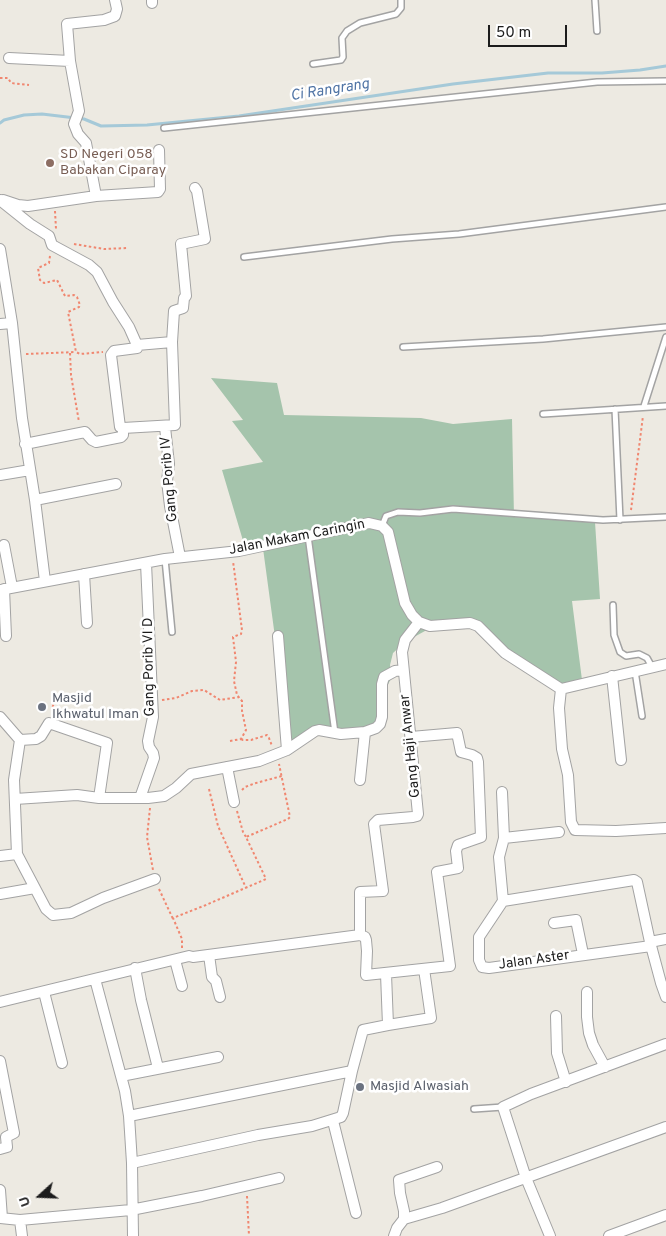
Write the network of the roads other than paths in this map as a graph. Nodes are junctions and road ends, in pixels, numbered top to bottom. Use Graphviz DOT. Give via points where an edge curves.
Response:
graph roads {
  1 [pos="115,0"];
  2 [pos="401,0"];
  3 [pos="595,0"];
  4 [pos="597,31"];
  5 [pos="9,58"];
  6 [pos="70,61"];
  7 [pos="313,64"];
  8 [pos="666,80"];
  9 [pos="164,128"];
  10 [pos="159,150"];
  11 [pos="195,188"];
  12 [pos="96,196"];
  13 [pos="0,200"];
  14 [pos="666,207"];
  15 [pos="0,249"];
  16 [pos="244,257"];
  17 [pos="12,323"];
  18 [pos="0,324"];
  19 [pos="666,327"];
  20 [pos="666,337"];
  21 [pos="172,342"];
  22 [pos="137,345"];
  23 [pos="403,347"];
  24 [pos="644,406"];
  25 [pos="666,406"];
  26 [pos="615,409"];
  27 [pos="543,414"];
  28 [pos="165,427"];
  29 [pos="123,428"];
  30 [pos="25,444"];
  31 [pos="30,470"];
  32 [pos="0,475"];
  33 [pos="116,484"];
  34 [pos="35,500"];
  35 [pos="666,517"];
  36 [pos="620,520"];
  37 [pos="382,526"];
  38 [pos="308,536"];
  39 [pos="4,545"];
  40 [pos="180,557"];
  41 [pos="165,559"];
  42 [pos="146,563"];
  43 [pos="84,574"];
  44 [pos="45,581"];
  45 [pos="5,588"];
  46 [pos="613,605"];
  47 [pos="419,622"];
  48 [pos="87,623"];
  49 [pos="172,632"];
  50 [pos="6,636"];
  51 [pos="278,636"];
  52 [pos="666,664"];
  53 [pos="652,667"];
  54 [pos="403,670"];
  55 [pos="634,671"];
  56 [pos="612,676"];
  57 [pos="559,688"];
  58 [pos="642,716"];
  59 [pos="0,717"];
  60 [pos="335,732"];
  61 [pos="365,732"];
  62 [pos="411,737"];
  63 [pos="20,740"];
  64 [pos="287,750"];
  65 [pos="621,760"];
  66 [pos="226,767"];
  67 [pos="360,780"];
  68 [pos="502,792"];
  69 [pos="99,798"];
  70 [pos="140,798"];
  71 [pos="15,799"];
  72 [pos="235,805"];
  73 [pos="666,828"];
  74 [pos="559,832"];
  75 [pos="504,838"];
  76 [pos="17,854"];
  77 [pos="0,856"];
  78 [pos="155,879"];
  79 [pos="35,888"];
  80 [pos="0,894"];
  81 [pos="504,901"];
  82 [pos="554,923"];
  83 [pos="360,935"];
  84 [pos="666,939"];
  85 [pos="650,944"];
  86 [pos="583,954"];
  87 [pos="209,955"];
  88 [pos="180,958"];
  89 [pos="135,968"];
  90 [pos="424,970"];
  91 [pos="386,974"];
  92 [pos="95,979"];
  93 [pos="182,986"];
  94 [pos="44,992"];
  95 [pos="587,992"];
  96 [pos="220,997"];
  97 [pos="666,997"];
  98 [pos="0,1002"];
  99 [pos="556,1016"];
  100 [pos="388,1025"];
  101 [pos="666,1044"];
  102 [pos="218,1057"];
  103 [pos="0,1061"];
  104 [pos="62,1063"];
  105 [pos="605,1067"];
  106 [pos="158,1068"];
  107 [pos="352,1071"];
  108 [pos="120,1076"];
  109 [pos="566,1082"];
  110 [pos="503,1107"];
  111 [pos="474,1109"];
  112 [pos="129,1116"];
  113 [pos="333,1121"];
  114 [pos="666,1127"];
  115 [pos="0,1149"];
  116 [pos="132,1163"];
  117 [pos="437,1167"];
  118 [pos="280,1178"];
  119 [pos="526,1178"];
  120 [pos="0,1190"];
  121 [pos="131,1210"];
  122 [pos="356,1213"];
  123 [pos="666,1215"];
  124 [pos="1,1218"];
  125 [pos="404,1219"];
  126 [pos="20,1220"];
  127 [pos="22,1236"];
  128 [pos="133,1236"];
  129 [pos="394,1236"];
  130 [pos="550,1236"];
  131 [pos="609,1236"];
  1 -- 6 [label="street" via="116,16 67,24"];
  2 -- 7 [label="lane" via="401,8 396,14 360,23 347,31 342,38 341,60"];
  3 -- 4 [label="lane"];
  5 -- 6 [label="street"];
  6 -- 12 [label="street" via="79,111 74,124 86,143"];
  8 -- 9 [label="lane" via="597,82"];
  10 -- 12 [label="street" via="158,192"];
  11 -- 21 [label="street" via="204,239 181,244 186,296 184,308 174,311"];
  12 -- 13 [label="street" via="23,206"];
  13 -- 22 [label="street" via="49,236 55,247 97,272"];
  14 -- 16 [label="lane"];
  15 -- 17 [label="street"];
  17 -- 18 [label="street"];
  17 -- 30 [label="street"];
  19 -- 23 [label="lane" via="543,339"];
  20 -- 24 [label="lane"];
  21 -- 22 [label="street"];
  21 -- 28 [label="street" via="176,425"];
  22 -- 29 [label="street" via="135,349 114,351 111,355 120,427"];
  24 -- 25 [label="lane"];
  24 -- 26 [label="lane"];
  26 -- 27 [label="lane"];
  26 -- 36 [label="lane"];
  28 -- 29 [label="street, Gang Porib IV"];
  28 -- 40 [label="street, Gang Porib IV" via="169,464 167,481"];
  29 -- 30 [label="street" via="121,437 96,442 88,433 82,432"];
  30 -- 31 [label="street"];
  31 -- 32 [label="street"];
  31 -- 34 [label="street"];
  33 -- 34 [label="street"];
  34 -- 44 [label="street"];
  35 -- 36 [label="lane"];
  36 -- 37 [label="lane" via="453,509 398,512 386,516"];
  37 -- 38 [label="street, Jalan Makam Caringin" via="358,524"];
  37 -- 47 [label="street, Jalan Makam Caringin" via="390,536 406,603"];
  38 -- 40 [label="street, Jalan Makam Caringin"];
  38 -- 60 [label="lane"];
  39 -- 45 [label="street"];
  40 -- 41 [label="street, Jalan Makam Caringin"];
  41 -- 42 [label="street, Jalan Makam Caringin"];
  41 -- 49 [label="lane"];
  42 -- 43 [label="street, Jalan Makam Caringin"];
  42 -- 70 [label="street, Gang Porib VI D" via="153,717 148,741 154,758"];
  43 -- 44 [label="street, Jalan Makam Caringin"];
  43 -- 48 [label="street"];
  44 -- 45 [label="street, Jalan Makam Caringin"];
  45 -- 50 [label="street"];
  46 -- 53 [label="lane" via="614,635 620,652 626,656 639,654 647,658"];
  47 -- 54 [label="street, Gang Haji Anwar" via="405,640"];
  47 -- 57 [label="street" via="430,626 470,623 478,626 505,653"];
  51 -- 64 [label="street"];
  52 -- 53 [label="street"];
  53 -- 55 [label="street"];
  54 -- 61 [label="street" via="384,677 380,724"];
  54 -- 62 [label="street, Gang Haji Anwar"];
  55 -- 56 [label="street"];
  55 -- 58 [label="lane"];
  56 -- 57 [label="street"];
  56 -- 65 [label="street"];
  57 -- 73 [label="street" via="562,749 568,774 571,822 575,830"];
  59 -- 63 [label="street"];
  60 -- 61 [label="street"];
  60 -- 64 [label="street" via="312,732"];
  61 -- 67 [label="street"];
  62 -- 83 [label="street, Gang Haji Anwar" via="418,814 412,818 378,820 374,824 383,891 360,892"];
  62 -- 90 [label="street" via="457,733 461,752 472,755 478,762 481,837 458,845 458,868 437,872 450,965"];
  63 -- 69 [label="street" via="36,739 49,723 107,743"];
  63 -- 71 [label="street"];
  64 -- 66 [label="street" via="248,764"];
  66 -- 70 [label="street" via="191,774 164,796"];
  66 -- 72 [label="street"];
  68 -- 75 [label="street"];
  69 -- 70 [label="street"];
  69 -- 71 [label="street" via="77,795"];
  71 -- 76 [label="street"];
  74 -- 75 [label="street"];
  75 -- 81 [label="street" via="499,857"];
  76 -- 77 [label="street"];
  76 -- 79 [label="street"];
  78 -- 79 [label="street" via="60,916 49,913"];
  79 -- 80 [label="street"];
  81 -- 85 [label="street" via="634,880"];
  81 -- 86 [label="street, Jalan Aster" via="479,937 478,960 482,967"];
  82 -- 86 [label="street" via="576,920"];
  83 -- 87 [label="street"];
  83 -- 91 [label="street" via="366,940 366,975"];
  84 -- 85 [label="street, Jalan Aster"];
  85 -- 86 [label="street, Jalan Aster"];
  85 -- 97 [label="street"];
  87 -- 88 [label="street"];
  87 -- 96 [label="street"];
  88 -- 89 [label="street"];
  88 -- 93 [label="street"];
  89 -- 92 [label="street"];
  89 -- 106 [label="street"];
  90 -- 91 [label="street"];
  90 -- 100 [label="street" via="431,1018"];
  91 -- 100 [label="street"];
  92 -- 94 [label="street"];
  92 -- 108 [label="street"];
  94 -- 98 [label="street"];
  94 -- 104 [label="street"];
  95 -- 105 [label="street" via="587,1017 593,1045"];
  99 -- 109 [label="street" via="557,1053"];
  100 -- 107 [label="street" via="363,1030"];
  101 -- 105 [label="street"];
  102 -- 106 [label="street"];
  103 -- 115 [label="street" via="14,1133 6,1137 7,1147"];
  105 -- 109 [label="street"];
  106 -- 108 [label="street"];
  107 -- 112 [label="street"];
  107 -- 113 [label="street" via="343,1115"];
  108 -- 112 [label="street"];
  109 -- 110 [label="street"];
  110 -- 111 [label="lane"];
  110 -- 119 [label="street"];
  112 -- 116 [label="street"];
  113 -- 116 [label="street"];
  113 -- 122 [label="street"];
  114 -- 119 [label="street"];
  116 -- 121 [label="street"];
  117 -- 125 [label="street" via="399,1180"];
  118 -- 121 [label="street"];
  119 -- 125 [label="street"];
  119 -- 130 [label="street"];
  120 -- 124 [label="street"];
  121 -- 126 [label="street"];
  121 -- 128 [label="street"];
  123 -- 131 [label="street"];
  124 -- 126 [label="street"];
  125 -- 129 [label="street"];
  126 -- 127 [label="street"];
}
